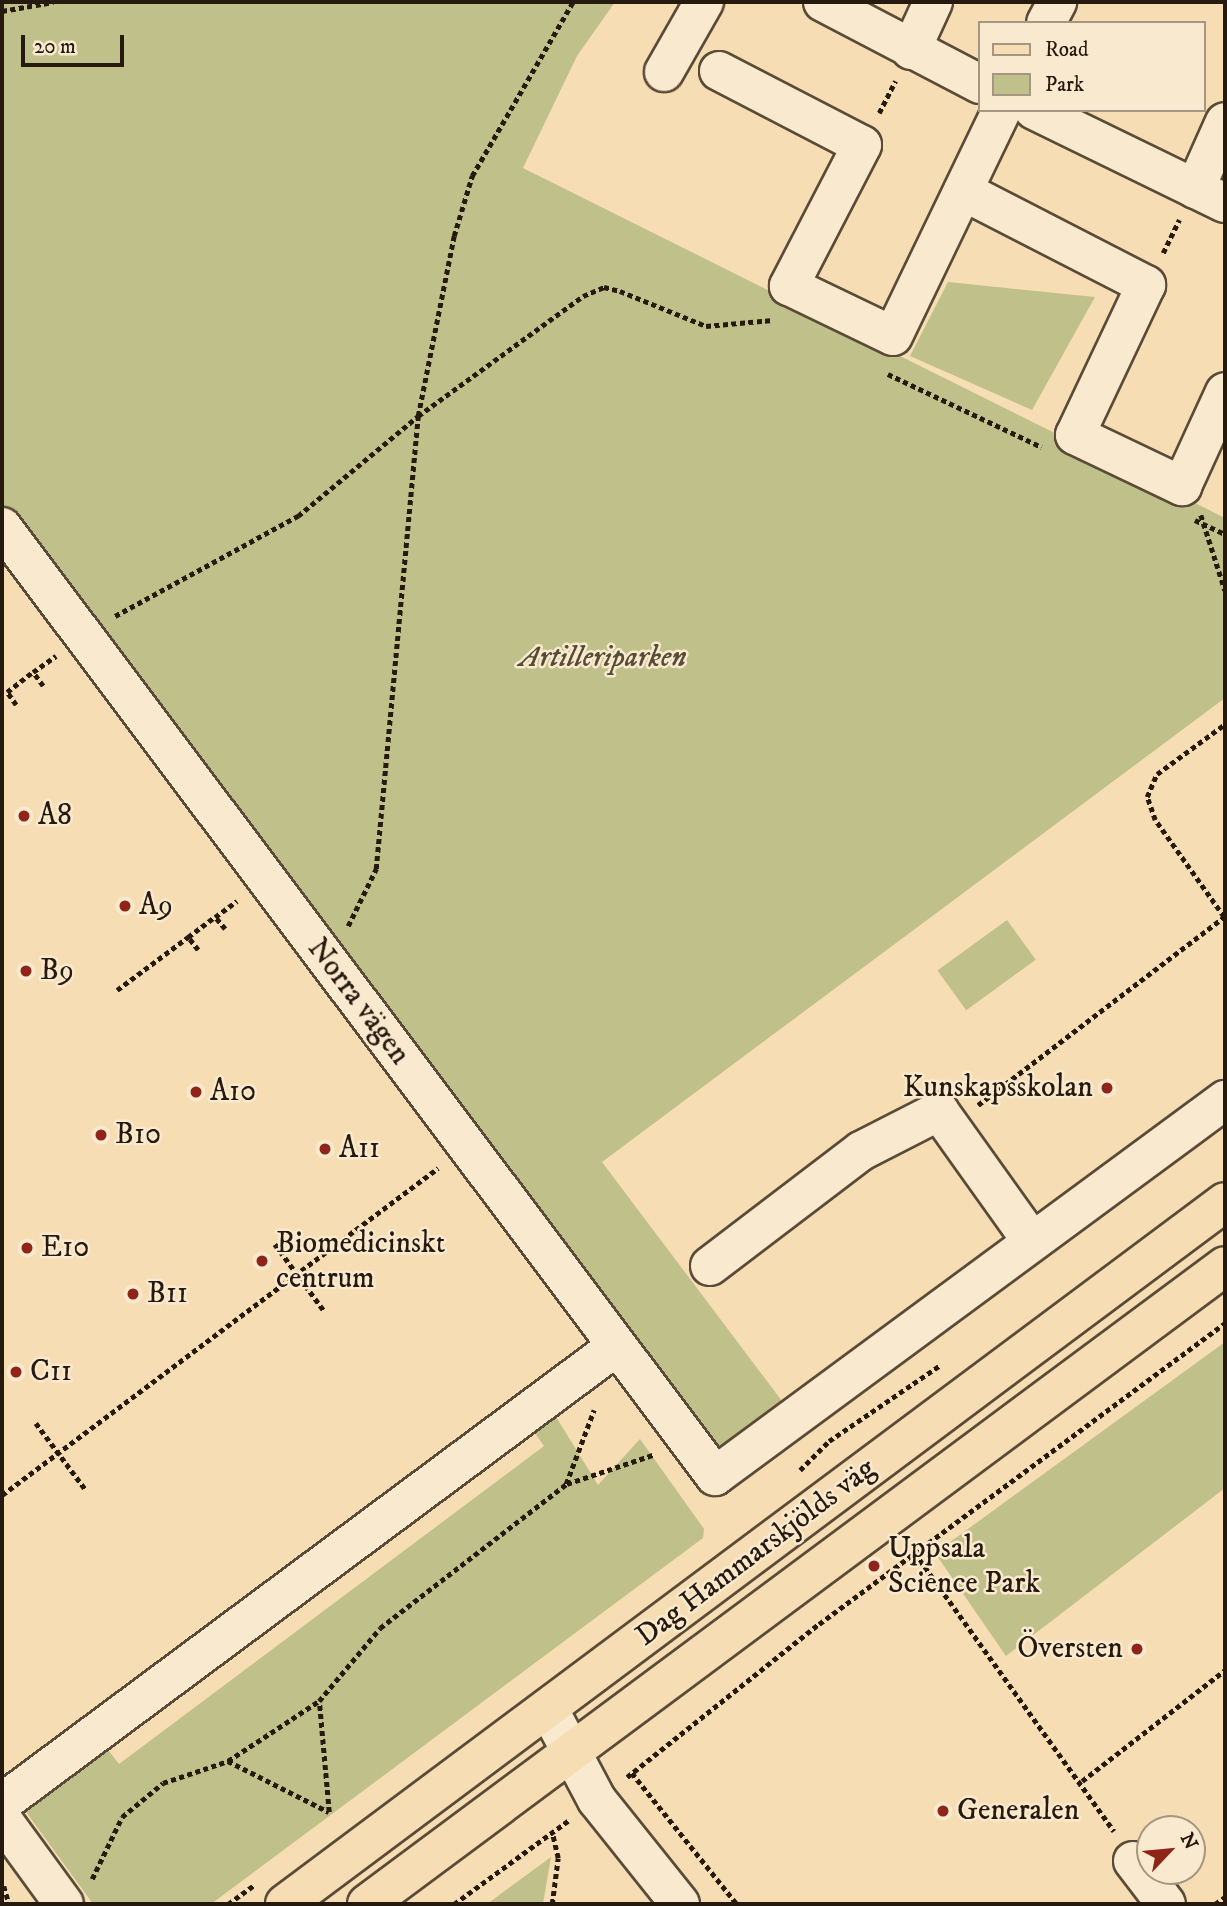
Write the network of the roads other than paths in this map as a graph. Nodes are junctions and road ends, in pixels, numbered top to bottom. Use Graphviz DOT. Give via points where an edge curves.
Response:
graph roads {
  1 [pos="704,2"];
  2 [pos="823,2"];
  3 [pos="933,2"];
  4 [pos="1057,2"];
  5 [pos="1047,21"];
  6 [pos="911,50"];
  7 [pos="719,71"];
  8 [pos="664,72"];
  9 [pos="978,83"];
  10 [pos="1001,112"];
  11 [pos="1038,112"];
  12 [pos="1225,122"];
  13 [pos="962,191"];
  14 [pos="1210,196"];
  15 [pos="1225,392"];
  16 [pos="2,527"];
  17 [pos="1225,1100"];
  18 [pos="1225,1202"];
  19 [pos="1031,1240"];
  20 [pos="710,1266"];
  21 [pos="1225,1266"];
  22 [pos="617,1346"];
  23 [pos="548,1708"];
  24 [pos="568,1752"];
  25 [pos="2,1803"];
  26 [pos="2,1819"];
  27 [pos="1133,1861"];
  28 [pos="74,1898"];
  29 [pos="285,1904"];
  30 [pos="367,1904"];
  31 [pos="680,1904"];
  32 [pos="1166,1904"];
  1 -- 8 [label="street"];
  2 -- 6 [label="street"];
  3 -- 6 [label="street"];
  4 -- 5 [label="street"];
  6 -- 9 [label="street"];
  7 -- 13 [label="street" via="862,145 789,286 893,336"];
  10 -- 13 [label="street"];
  11 -- 14 [label="street"];
  12 -- 14 [label="street"];
  13 -- 15 [label="street" via="1146,285 1074,435 1182,486"];
  16 -- 22 [label="street, Norra vägen"];
  17 -- 19 [label="street"];
  18 -- 23 [label="main road, Dag Hammarskjölds väg"];
  19 -- 20 [label="street" via="939,1111 861,1151"];
  19 -- 22 [label="street, Norra vägen" via="715,1476"];
  21 -- 24 [label="main road, Dag Hammarskjölds väg"];
  22 -- 25 [label="street"];
  23 -- 24 [label="street"];
  23 -- 29 [label="main road, Dag Hammarskjölds väg"];
  24 -- 30 [label="main road, Dag Hammarskjölds väg"];
  24 -- 31 [label="street" via="597,1800"];
  26 -- 28 [label="street"];
  27 -- 32 [label="street"];
}
